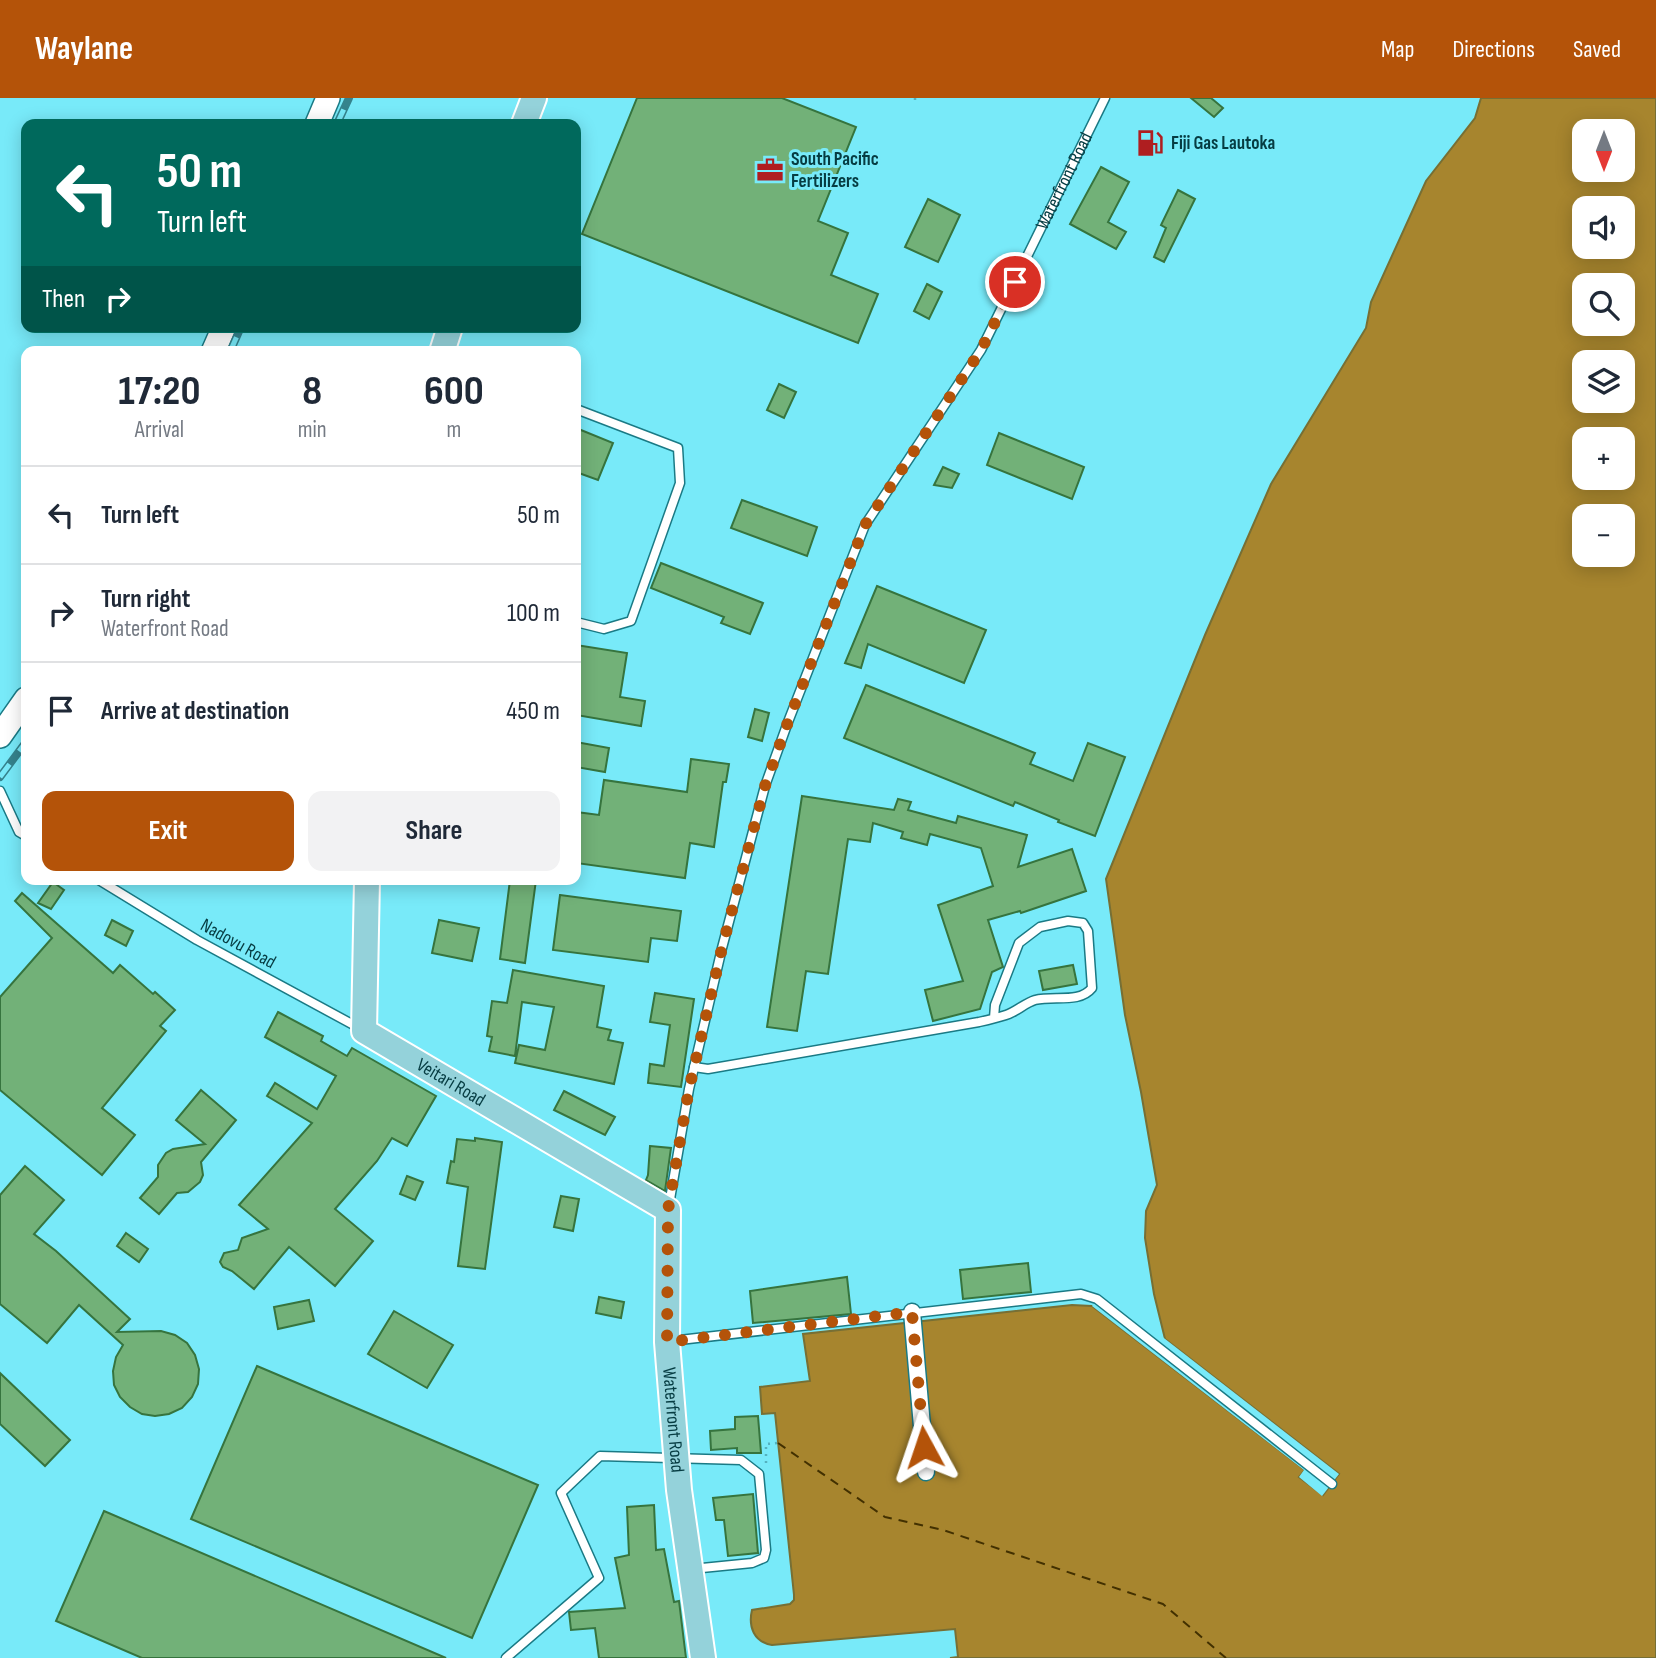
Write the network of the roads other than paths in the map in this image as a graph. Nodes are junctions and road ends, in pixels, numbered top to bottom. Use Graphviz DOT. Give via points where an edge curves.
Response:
graph roads {
  1 [pos="328,98"];
  2 [pos="534,98"];
  3 [pos="1105,98"];
  4 [pos="319,119"];
  5 [pos="526,119"];
  6 [pos="581,411"];
  7 [pos="581,623"];
  8 [pos="21,706"];
  9 [pos="0,736"];
  10 [pos="0,791"];
  11 [pos="21,833"];
  12 [pos="107,885"];
  13 [pos="367,885"];
  14 [pos="994,1018"];
  15 [pos="364,1031"];
  16 [pos="694,1067"];
  17 [pos="668,1210"];
  18 [pos="912,1312"];
  19 [pos="667,1342"];
  20 [pos="677,1459"];
  21 [pos="926,1472"];
  22 [pos="1332,1484"];
  23 [pos="691,1569"];
  24 [pos="506,1658"];
  25 [pos="703,1658"];
  1 -- 4 [label="street"];
  2 -- 5 [label="main road"];
  3 -- 16 [label="lane, Waterfront Road" via="981,350 865,525 765,786"];
  6 -- 7 [label="lane" via="678,448 680,483 631,621 604,629"];
  8 -- 9 [label="street"];
  10 -- 11 [label="lane"];
  12 -- 15 [label="lane, Nadovu Road"];
  13 -- 15 [label="main road"];
  14 -- 14 [label="lane" via="1019,943 1040,927 1083,923 1088,931 1092,988 1087,994 1035,1000"];
  14 -- 16 [label="lane" via="708,1069"];
  15 -- 17 [label="main road, Veitari Road"];
  16 -- 17 [label="lane, Waterfront Road"];
  17 -- 19 [label="main road, Waterfront Road"];
  18 -- 19 [label="lane"];
  18 -- 21 [label="street"];
  18 -- 22 [label="lane" via="1081,1294 1097,1299"];
  19 -- 20 [label="main road, Waterfront Road"];
  20 -- 23 [label="main road, Waterfront Road"];
  20 -- 23 [label="lane" via="741,1460 759,1474 764,1558"];
  20 -- 24 [label="lane" via="600,1456 561,1493 599,1578"];
  23 -- 25 [label="main road, Waterfront Road"];
}
